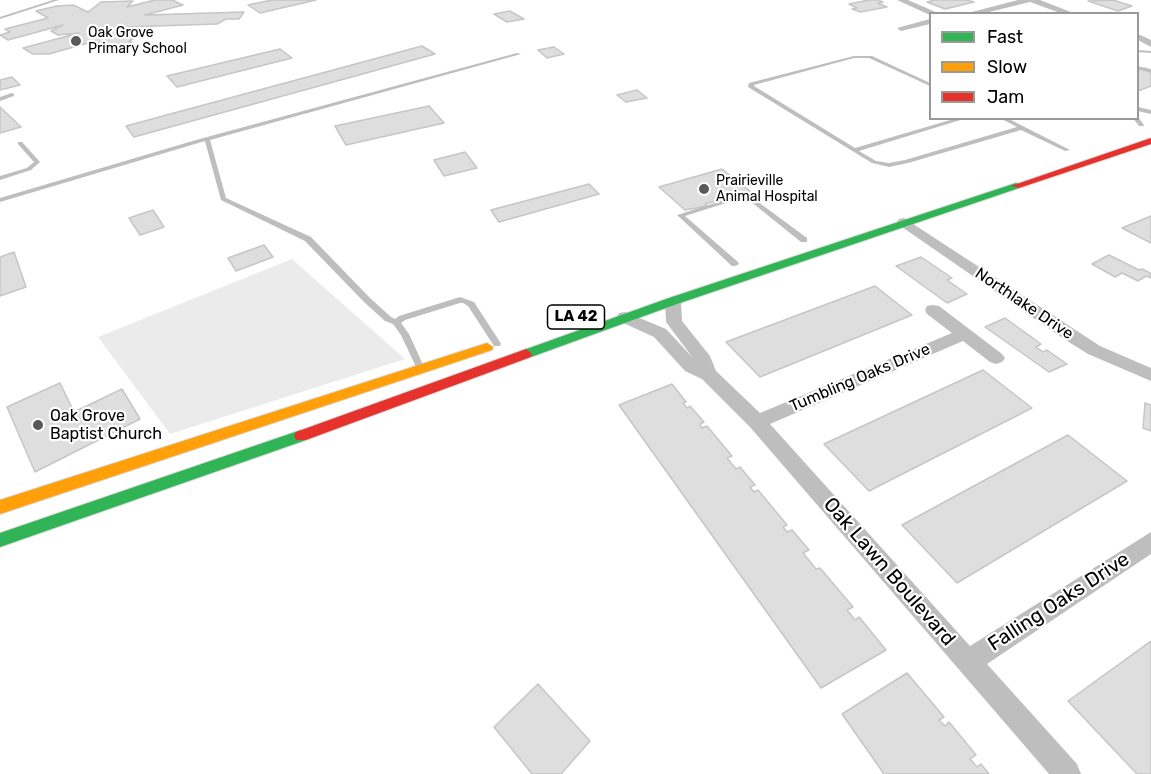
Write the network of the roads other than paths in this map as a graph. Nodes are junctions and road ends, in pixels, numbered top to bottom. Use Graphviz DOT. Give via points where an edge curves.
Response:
graph roads {
  1 [pos="57,0"];
  2 [pos="901,0"];
  3 [pos="1031,0"];
  4 [pos="931,12"];
  5 [pos="977,12"];
  6 [pos="1066,12"];
  7 [pos="0,18"];
  8 [pos="929,22"];
  9 [pos="901,28"];
  10 [pos="519,54"];
  11 [pos="929,84"];
  12 [pos="12,95"];
  13 [pos="0,99"];
  14 [pos="958,120"];
  15 [pos="1006,120"];
  16 [pos="1021,128"];
  17 [pos="207,139"];
  18 [pos="1151,141"];
  19 [pos="20,143"];
  20 [pos="1072,148"];
  21 [pos="855,150"];
  22 [pos="1047,156"];
  23 [pos="0,178"];
  24 [pos="0,200"];
  25 [pos="904,222"];
  26 [pos="810,238"];
  27 [pos="785,247"];
  28 [pos="735,264"];
  29 [pos="673,301"];
  30 [pos="933,310"];
  31 [pos="625,318"];
  32 [pos="396,322"];
  33 [pos="964,333"];
  34 [pos="672,335"];
  35 [pos="503,342"];
  36 [pos="996,358"];
  37 [pos="422,369"];
  38 [pos="1151,375"];
  39 [pos="757,422"];
  40 [pos="0,507"];
  41 [pos="0,540"];
  42 [pos="1151,542"];
  43 [pos="968,662"];
  44 [pos="1067,774"];
  1 -- 7 [label="lane"];
  2 -- 4 [label="street"];
  3 -- 5 [label="street"];
  3 -- 6 [label="street"];
  8 -- 9 [label="street"];
  10 -- 17 [label="lane"];
  11 -- 21 [label="lane" via="870,57 854,57 751,84"];
  12 -- 13 [label="lane"];
  14 -- 21 [label="lane"];
  15 -- 16 [label="lane"];
  16 -- 20 [label="lane"];
  16 -- 21 [label="lane" via="898,164 874,162"];
  17 -- 24 [label="lane"];
  17 -- 32 [label="lane" via="223,200 308,239 367,300"];
  18 -- 25 [label="main road, LA 42"];
  19 -- 23 [label="lane" via="37,162 29,170"];
  20 -- 22 [label="main road"];
  25 -- 29 [label="main road, LA 42"];
  25 -- 38 [label="street, Northlake Drive" via="1086,345"];
  26 -- 27 [label="main road"];
  26 -- 28 [label="lane" via="746,195 680,214"];
  29 -- 31 [label="main road, LA 42"];
  29 -- 34 [label="street, Oak Lawn Boulevard"];
  30 -- 33 [label="street"];
  31 -- 34 [label="street, Oak Lawn Boulevard"];
  31 -- 41 [label="main road, LA 42"];
  32 -- 35 [label="lane" via="460,300 471,304"];
  32 -- 37 [label="lane"];
  33 -- 36 [label="street"];
  33 -- 39 [label="street, Tumbling Oaks Drive"];
  34 -- 39 [label="street, Oak Lawn Boulevard" via="691,367 708,374"];
  35 -- 37 [label="main road"];
  37 -- 40 [label="main road"];
  39 -- 43 [label="street, Oak Lawn Boulevard"];
  42 -- 43 [label="street, Falling Oaks Drive"];
  43 -- 44 [label="street, Oak Lawn Boulevard"];
}
